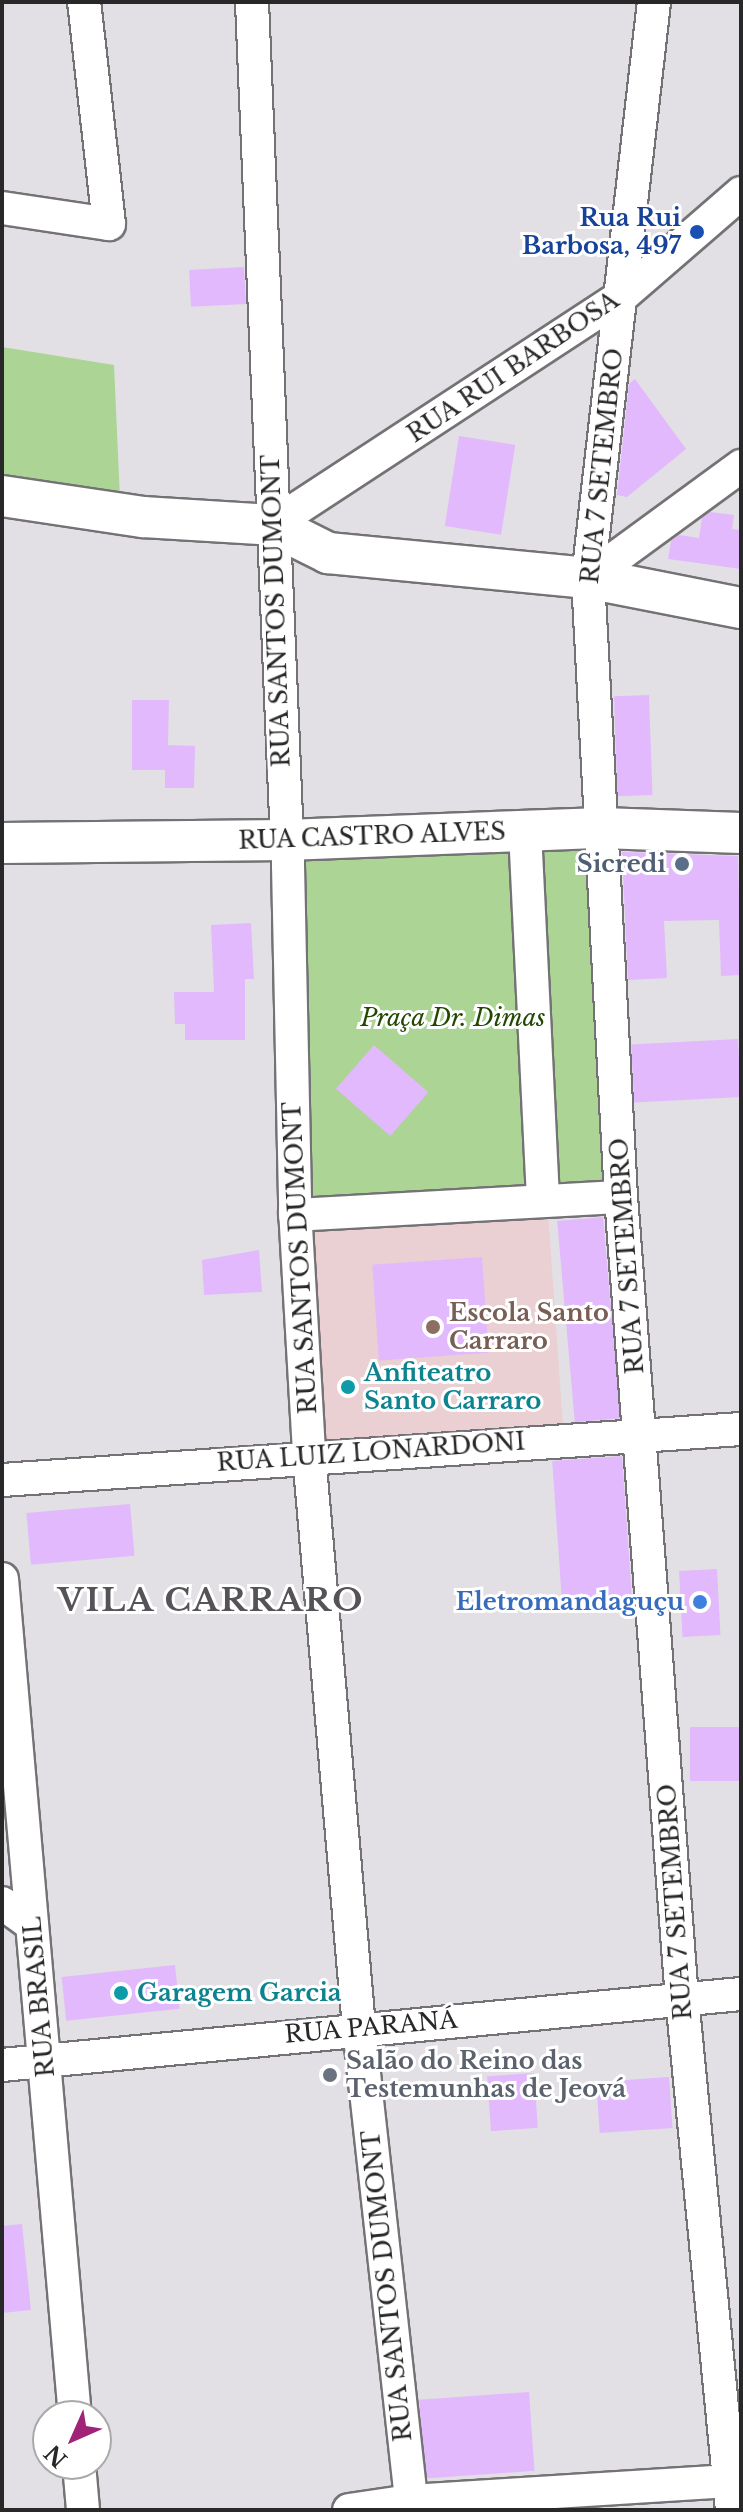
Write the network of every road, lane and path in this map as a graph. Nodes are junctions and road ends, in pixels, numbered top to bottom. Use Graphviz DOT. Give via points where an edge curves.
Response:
graph roads {
  1 [pos="84,2"];
  2 [pos="252,2"];
  3 [pos="654,2"];
  4 [pos="741,193"];
  5 [pos="2,208"];
  6 [pos="621,297"];
  7 [pos="741,466"];
  8 [pos="2,496"];
  9 [pos="272,525"];
  10 [pos="588,578"];
  11 [pos="741,608"];
  12 [pos="602,828"];
  13 [pos="525,831"];
  14 [pos="741,833"];
  15 [pos="286,840"];
  16 [pos="2,843"];
  17 [pos="621,1197"];
  18 [pos="543,1201"];
  19 [pos="295,1215"];
  20 [pos="741,1429"];
  21 [pos="639,1435"];
  22 [pos="309,1455"];
  23 [pos="2,1480"];
  24 [pos="2,1579"];
  25 [pos="12,1786"];
  26 [pos="2,1903"];
  27 [pos="32,1925"];
  28 [pos="741,1994"];
  29 [pos="682,1998"];
  30 [pos="359,2028"];
  31 [pos="44,2060"];
  32 [pos="2,2065"];
  33 [pos="74,2400"];
  34 [pos="80,2480"];
  35 [pos="733,2490"];
  36 [pos="412,2506"];
  37 [pos="83,2510"];
  38 [pos="349,2510"];
  1 -- 5 [label="street" via="109,224"];
  2 -- 9 [label="street, RUA SANTOS DUMONT"];
  3 -- 6 [label="street, RUA 7 SETEMBRO"];
  4 -- 6 [label="street, RUA RUI BARBOSA"];
  6 -- 9 [label="street, RUA RUI BARBOSA"];
  6 -- 10 [label="street, RUA 7 SETEMBRO"];
  7 -- 10 [label="street"];
  8 -- 9 [label="main road" via="143,517"];
  9 -- 10 [label="main road" via="328,553"];
  9 -- 15 [label="street, RUA SANTOS DUMONT"];
  10 -- 11 [label="main road"];
  10 -- 12 [label="street, RUA 7 SETEMBRO"];
  12 -- 13 [label="main road, RUA CASTRO ALVES"];
  12 -- 14 [label="main road, RUA CASTRO ALVES"];
  12 -- 17 [label="street, RUA 7 SETEMBRO"];
  13 -- 15 [label="main road, RUA CASTRO ALVES"];
  13 -- 18 [label="street"];
  15 -- 16 [label="main road, RUA CASTRO ALVES"];
  15 -- 19 [label="street, RUA SANTOS DUMONT"];
  17 -- 18 [label="street"];
  17 -- 21 [label="street, RUA 7 SETEMBRO"];
  18 -- 19 [label="street"];
  19 -- 22 [label="street, RUA SANTOS DUMONT"];
  20 -- 21 [label="street, RUA LUIZ LONARDONI"];
  21 -- 22 [label="street, RUA LUIZ LONARDONI"];
  21 -- 29 [label="street, RUA 7 SETEMBRO"];
  22 -- 23 [label="street, RUA LUIZ LONARDONI"];
  22 -- 30 [label="street, RUA SANTOS DUMONT"];
  24 -- 25 [label="street, RUA BRASIL"];
  25 -- 27 [label="street, RUA BRASIL"];
  26 -- 27 [label="street"];
  27 -- 31 [label="street, RUA BRASIL"];
  28 -- 29 [label="street, RUA PARANÁ"];
  29 -- 30 [label="street, RUA PARANÁ"];
  29 -- 35 [label="street, RUA 7 SETEMBRO"];
  30 -- 31 [label="street, RUA PARANÁ"];
  30 -- 36 [label="street, RUA SANTOS DUMONT"];
  31 -- 32 [label="street, RUA PARANÁ"];
  31 -- 33 [label="street, RUA BRASIL"];
  34 -- 37 [label="street"];
  35 -- 36 [label="street"];
  36 -- 38 [label="street"];
}
